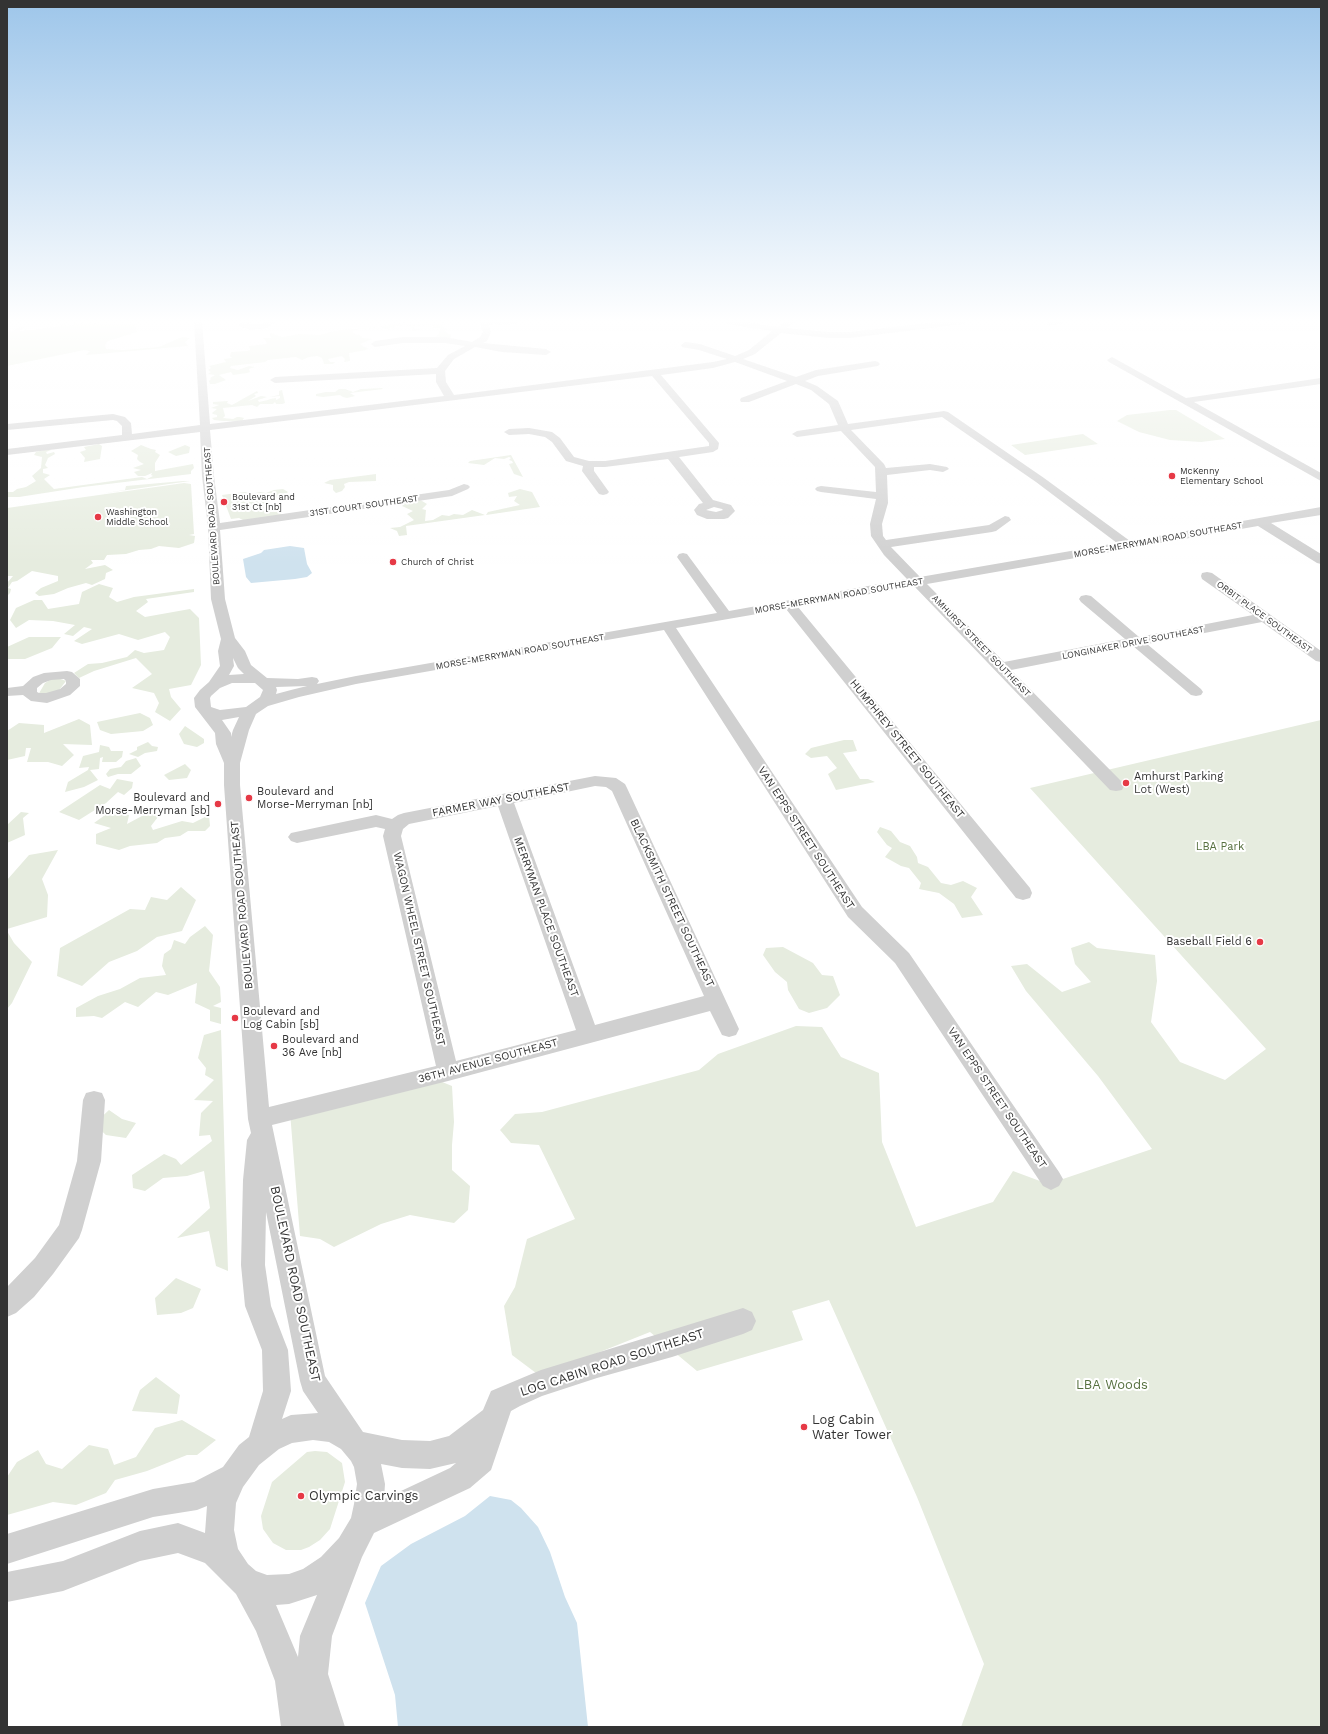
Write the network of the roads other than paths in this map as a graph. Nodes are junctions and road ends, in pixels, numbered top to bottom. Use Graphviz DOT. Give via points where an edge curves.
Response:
graph roads {
  1 [pos="204,402"];
  2 [pos="411,402"];
  3 [pos="679,402"];
  4 [pos="833,402"];
  5 [pos="1186,402"];
  6 [pos="7,427"];
  7 [pos="206,428"];
  8 [pos="844,428"];
  9 [pos="509,432"];
  10 [pos="797,434"];
  11 [pos="127,438"];
  12 [pos="7,452"];
  13 [pos="671,455"];
  14 [pos="589,464"];
  15 [pos="943,469"];
  16 [pos="881,472"];
  17 [pos="1321,478"];
  18 [pos="464,487"];
  19 [pos="821,489"];
  20 [pos="603,492"];
  21 [pos="882,496"];
  22 [pos="710,504"];
  23 [pos="1321,511"];
  24 [pos="1005,520"];
  25 [pos="1261,522"];
  26 [pos="214,527"];
  27 [pos="883,544"];
  28 [pos="1126,544"];
  29 [pos="683,557"];
  30 [pos="1321,560"];
  31 [pos="1207,576"];
  32 [pos="918,582"];
  33 [pos="1086,599"];
  34 [pos="790,605"];
  35 [pos="726,616"];
  36 [pos="1265,617"];
  37 [pos="668,626"];
  38 [pos="228,639"];
  39 [pos="1138,642"];
  40 [pos="1321,658"];
  41 [pos="1002,667"];
  42 [pos="356,680"];
  43 [pos="262,681"];
  44 [pos="215,684"];
  45 [pos="29,690"];
  46 [pos="7,692"];
  47 [pos="1196,692"];
  48 [pos="257,707"];
  49 [pos="205,710"];
  50 [pos="232,763"];
  51 [pos="610,782"];
  52 [pos="1116,786"];
  53 [pos="504,799"];
  54 [pos="395,826"];
  55 [pos="297,837"];
  56 [pos="1023,894"];
  57 [pos="717,1001"];
  58 [pos="728,1029"];
  59 [pos="588,1035"];
  60 [pos="448,1072"];
  61 [pos="94,1100"];
  62 [pos="259,1119"];
  63 [pos="1051,1179"];
  64 [pos="16,1296"];
  65 [pos="743,1321"];
  66 [pos="493,1420"];
  67 [pos="353,1442"];
  68 [pos="260,1447"];
  69 [pos="233,1477"];
  70 [pos="357,1536"];
  71 [pos="7,1549"];
  72 [pos="242,1579"];
  73 [pos="7,1587"];
  74 [pos="297,1727"];
  75 [pos="329,1727"];
  1 -- 7 [label="street, BOULEVARD ROAD SOUTHEAST"];
  2 -- 7 [label="street"];
  3 -- 13 [label="street" via="714,443 714,447 709,450"];
  4 -- 8 [label="street"];
  5 -- 17 [label="street"];
  6 -- 11 [label="street" via="86,418 113,418 121,419 127,425"];
  7 -- 11 [label="street"];
  7 -- 26 [label="street, BOULEVARD ROAD SOUTHEAST"];
  8 -- 10 [label="street"];
  8 -- 16 [label="street" via="880,466"];
  8 -- 28 [label="street" via="944,414 1040,480"];
  9 -- 14 [label="street" via="548,434 556,440 570,459"];
  11 -- 12 [label="street"];
  13 -- 14 [label="street"];
  13 -- 22 [label="street"];
  14 -- 20 [label="street" via="588,471"];
  15 -- 16 [label="street" via="930,466"];
  16 -- 21 [label="street, AMHURST STREET SOUTHEAST"];
  18 -- 26 [label="street, 31ST COURT SOUTHEAST" via="452,493"];
  19 -- 21 [label="street"];
  21 -- 27 [label="street, AMHURST STREET SOUTHEAST" via="876,524 877,536"];
  23 -- 25 [label="street, MORSE-MERRYMAN ROAD SOUTHEAST"];
  24 -- 27 [label="street" via="992,528"];
  25 -- 28 [label="street, MORSE-MERRYMAN ROAD SOUTHEAST"];
  25 -- 30 [label="street"];
  26 -- 38 [label="street, BOULEVARD ROAD SOUTHEAST" via="218,599"];
  27 -- 32 [label="street, AMHURST STREET SOUTHEAST"];
  28 -- 32 [label="street, MORSE-MERRYMAN ROAD SOUTHEAST"];
  29 -- 35 [label="street"];
  31 -- 36 [label="street, ORBIT PLACE SOUTHEAST"];
  32 -- 34 [label="street, MORSE-MERRYMAN ROAD SOUTHEAST"];
  32 -- 41 [label="street, AMHURST STREET SOUTHEAST"];
  33 -- 39 [label="street"];
  34 -- 35 [label="street, MORSE-MERRYMAN ROAD SOUTHEAST"];
  34 -- 56 [label="street, HUMPHREY STREET SOUTHEAST"];
  35 -- 37 [label="street, MORSE-MERRYMAN ROAD SOUTHEAST"];
  36 -- 39 [label="street, LONGINAKER DRIVE SOUTHEAST"];
  36 -- 40 [label="street, ORBIT PLACE SOUTHEAST"];
  37 -- 42 [label="street, MORSE-MERRYMAN ROAD SOUTHEAST"];
  37 -- 63 [label="street, VAN EPPS STREET SOUTHEAST" via="855,912 902,958"];
  38 -- 43 [label="street, BOULEVARD ROAD SOUTHEAST" via="238,651 245,668"];
  38 -- 44 [label="street, BOULEVARD ROAD SOUTHEAST" via="225,651 227,666"];
  39 -- 41 [label="street, LONGINAKER DRIVE SOUTHEAST"];
  39 -- 47 [label="street"];
  41 -- 52 [label="street, AMHURST STREET SOUTHEAST"];
  42 -- 43 [label="street, MORSE-MERRYMAN ROAD SOUTHEAST" via="298,683"];
  42 -- 48 [label="street, MORSE-MERRYMAN ROAD SOUTHEAST" via="296,693"];
  43 -- 44 [label="street, MORSE-MERRYMAN ROAD SOUTHEAST" via="238,678"];
  43 -- 48 [label="street, BOULEVARD ROAD SOUTHEAST" via="270,690 267,699"];
  44 -- 49 [label="street, BOULEVARD ROAD SOUTHEAST" via="202,698"];
  45 -- 46 [label="street"];
  48 -- 49 [label="street, MORSE-MERRYMAN ROAD SOUTHEAST" via="226,716"];
  48 -- 50 [label="street, BOULEVARD ROAD SOUTHEAST" via="241,730"];
  49 -- 50 [label="street, BOULEVARD ROAD SOUTHEAST" via="218,724"];
  50 -- 62 [label="street, BOULEVARD ROAD SOUTHEAST"];
  51 -- 53 [label="street, FARMER WAY SOUTHEAST" via="596,781"];
  51 -- 57 [label="street, BLACKSMITH STREET SOUTHEAST" via="619,788"];
  53 -- 54 [label="street, FARMER WAY SOUTHEAST" via="404,819"];
  53 -- 59 [label="street, MERRYMAN PLACE SOUTHEAST"];
  54 -- 55 [label="street" via="376,820"];
  54 -- 60 [label="street, WAGON WHEEL STREET SOUTHEAST" via="392,836"];
  57 -- 58 [label="street, BLACKSMITH STREET SOUTHEAST"];
  57 -- 59 [label="street, 36TH AVENUE SOUTHEAST"];
  59 -- 60 [label="street, 36TH AVENUE SOUTHEAST"];
  60 -- 62 [label="street, 36TH AVENUE SOUTHEAST"];
  61 -- 64 [label="street" via="89,1161 70,1230 44,1266"];
  62 -- 67 [label="street, BOULEVARD ROAD SOUTHEAST" via="313,1381"];
  62 -- 68 [label="street, BOULEVARD ROAD SOUTHEAST" via="253,1265 258,1306 275,1350 277,1391"];
  65 -- 66 [label="street, LOG CABIN ROAD SOUTHEAST" via="541,1383 501,1401"];
  66 -- 67 [label="street, LOG CABIN ROAD SOUTHEAST" via="456,1449 430,1455 402,1454"];
  66 -- 70 [label="street, LOG CABIN ROAD SOUTHEAST" via="481,1460 460,1478"];
  67 -- 68 [label="street" via="333,1429 313,1426 291,1429 269,1439"];
  67 -- 70 [label="street, BOULEVARD ROAD SOUTHEAST" via="361,1451 368,1466 371,1484 369,1504"];
  68 -- 69 [label="street" via="249,1455"];
  69 -- 71 [label="street" via="196,1496 153,1503"];
  69 -- 72 [label="street" via="222,1503 219,1530 224,1555"];
  70 -- 72 [label="street" via="332,1568 311,1582 289,1589 267,1590"];
  70 -- 75 [label="street" via="316,1636 312,1674"];
  72 -- 73 [label="street" via="215,1552 178,1538 140,1546 63,1576"];
  72 -- 74 [label="street" via="269,1623 291,1681"];
}
